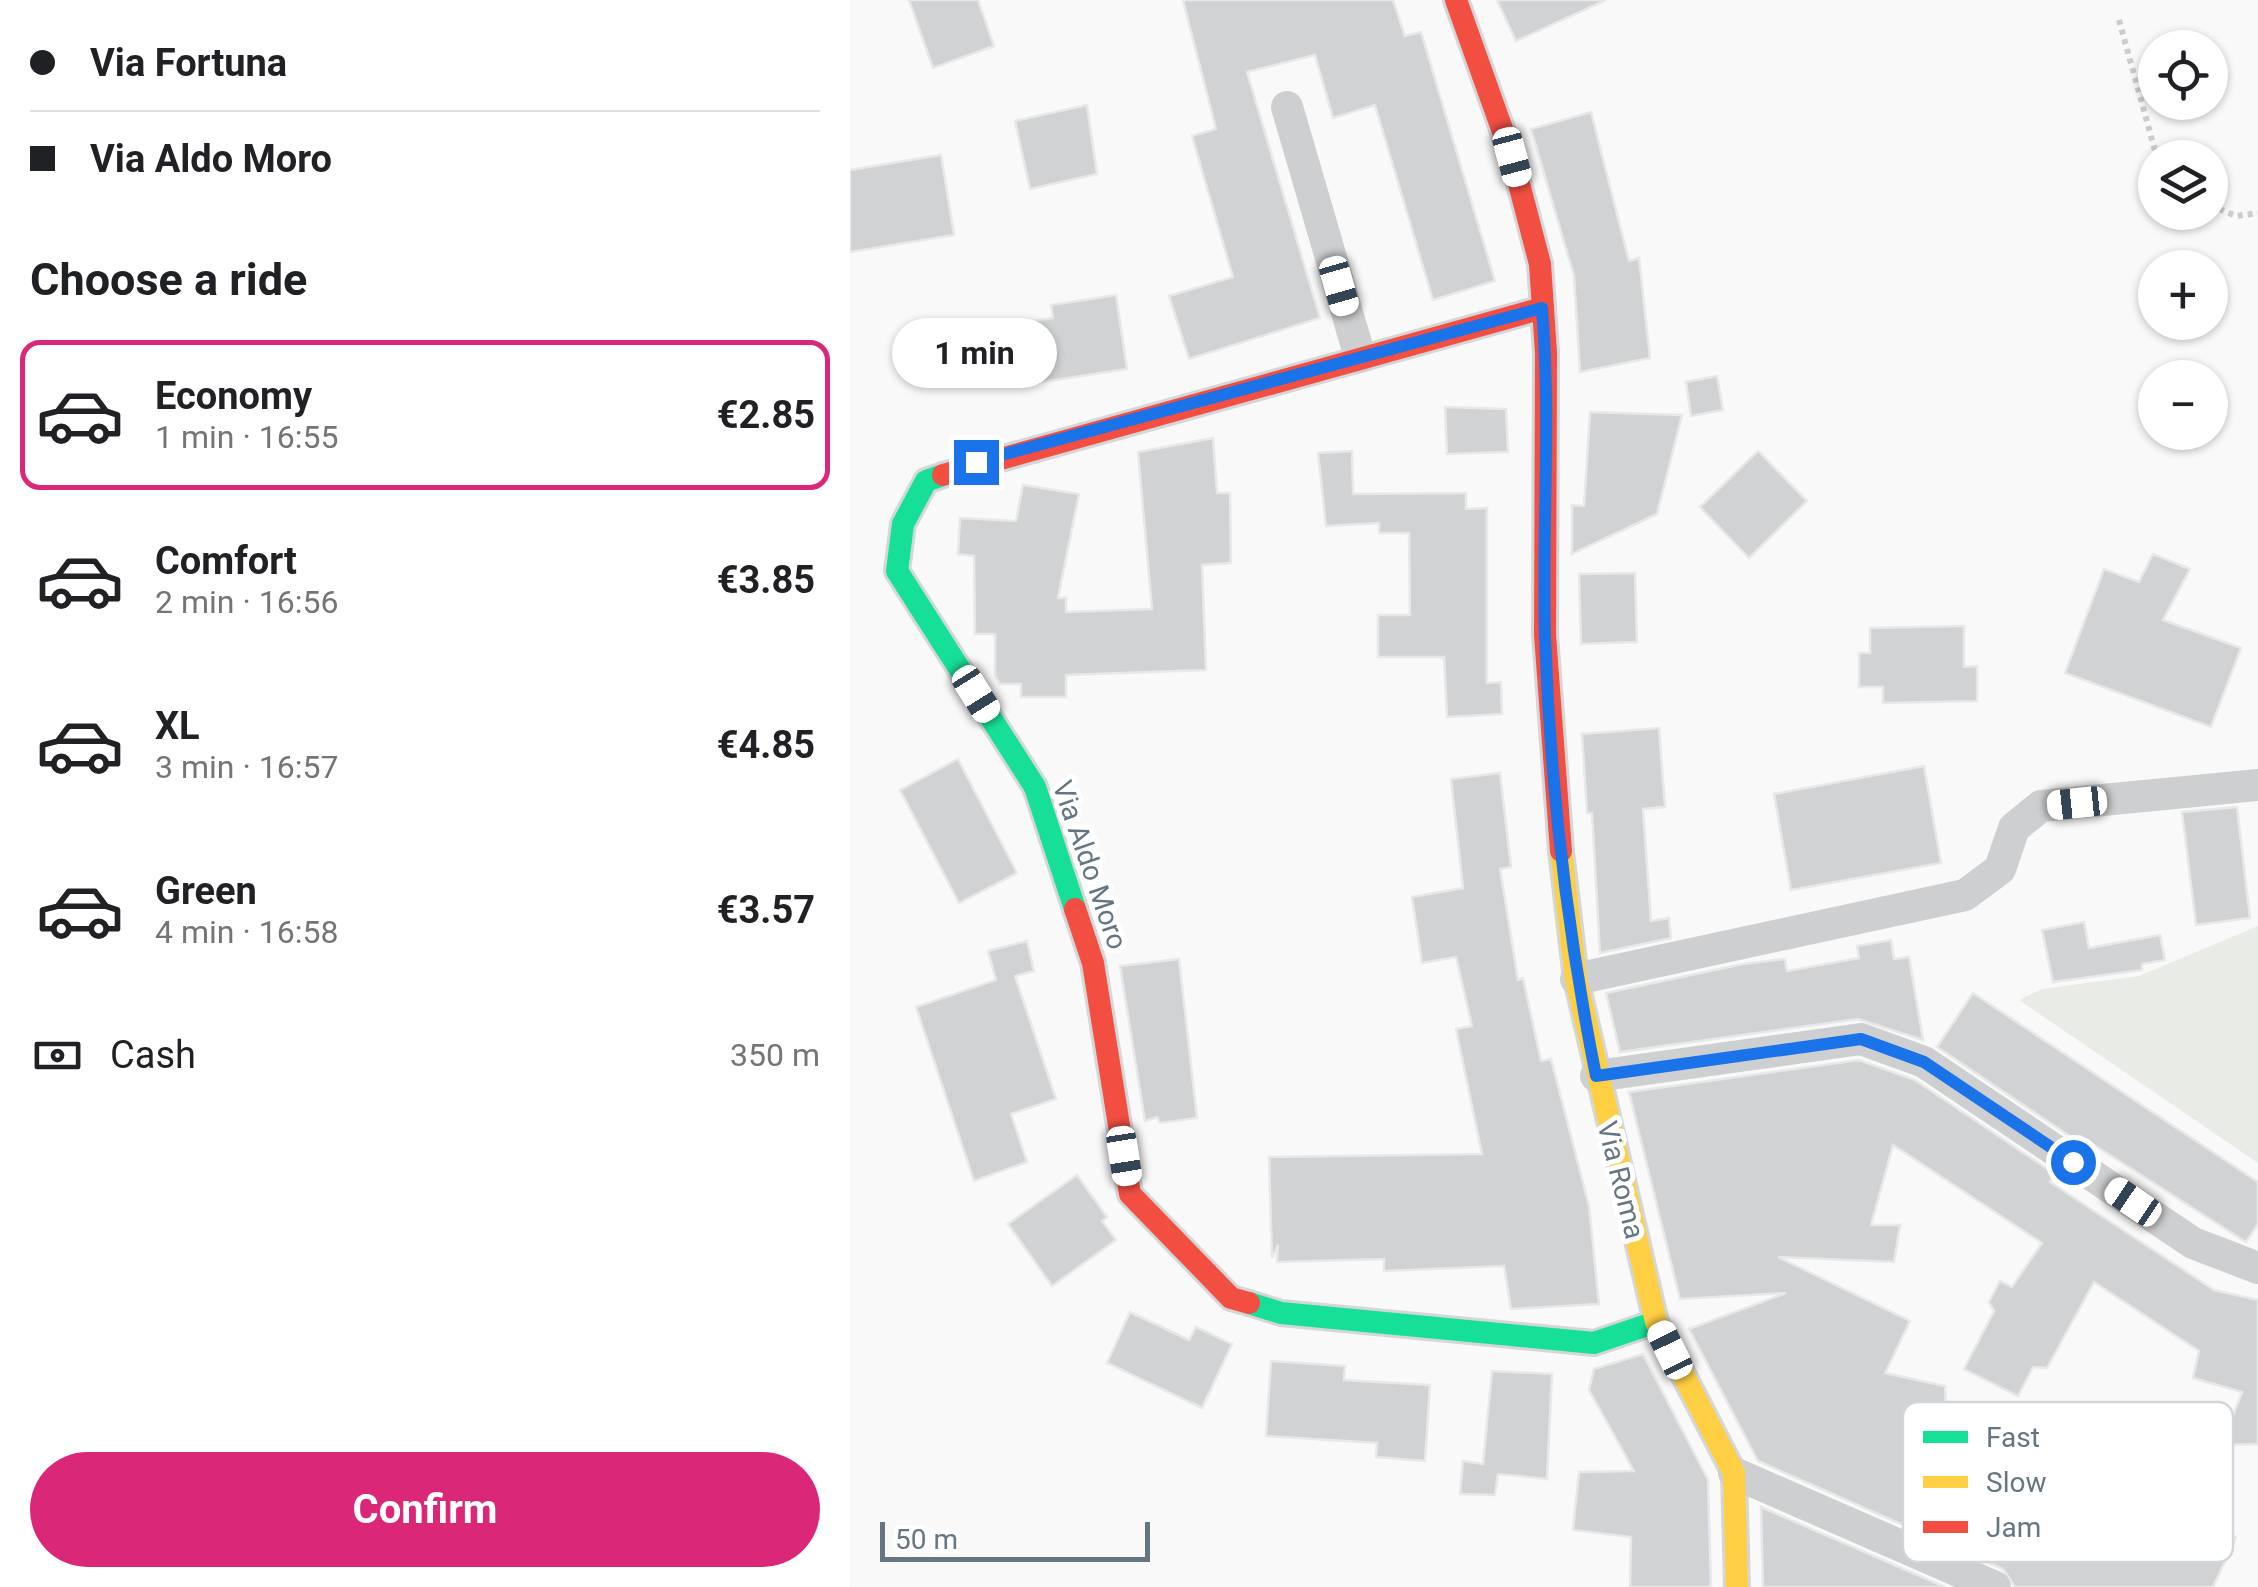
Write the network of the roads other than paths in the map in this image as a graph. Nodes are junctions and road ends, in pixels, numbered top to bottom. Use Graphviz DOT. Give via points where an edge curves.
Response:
graph roads {
  1 [pos="1456,0"];
  2 [pos="1288,108"];
  3 [pos="1542,308"];
  4 [pos="1360,357"];
  5 [pos="2258,785"];
  6 [pos="1576,979"];
  7 [pos="1596,1076"];
  8 [pos="2258,1268"];
  9 [pos="1656,1322"];
  10 [pos="1734,1473"];
  11 [pos="1903,1547"];
  12 [pos="1938,1562"];
  13 [pos="1737,1587"];
  14 [pos="1995,1587"];
  1 -- 3 [label="street, Via Roma" via="1512,157 1540,264"];
  2 -- 4 [label="street"];
  3 -- 4 [label="street, Via Aldo Moro"];
  3 -- 6 [label="street, Via Roma" via="1545,635"];
  4 -- 9 [label="street, Via Aldo Moro" via="926,481 903,524 897,570 1035,787 1093,962 1130,1194 1172,1241 1232,1298 1281,1312 1594,1343"];
  5 -- 6 [label="street" via="2041,806 2014,828 2000,869 1965,895"];
  6 -- 7 [label="street, Via Roma"];
  7 -- 8 [label="street" via="1861,1039 1924,1062 2192,1243"];
  7 -- 9 [label="street, Via Roma"];
  9 -- 10 [label="street, Via Roma"];
  10 -- 11 [label="street"];
  10 -- 13 [label="street"];
  12 -- 14 [label="street"];
}
